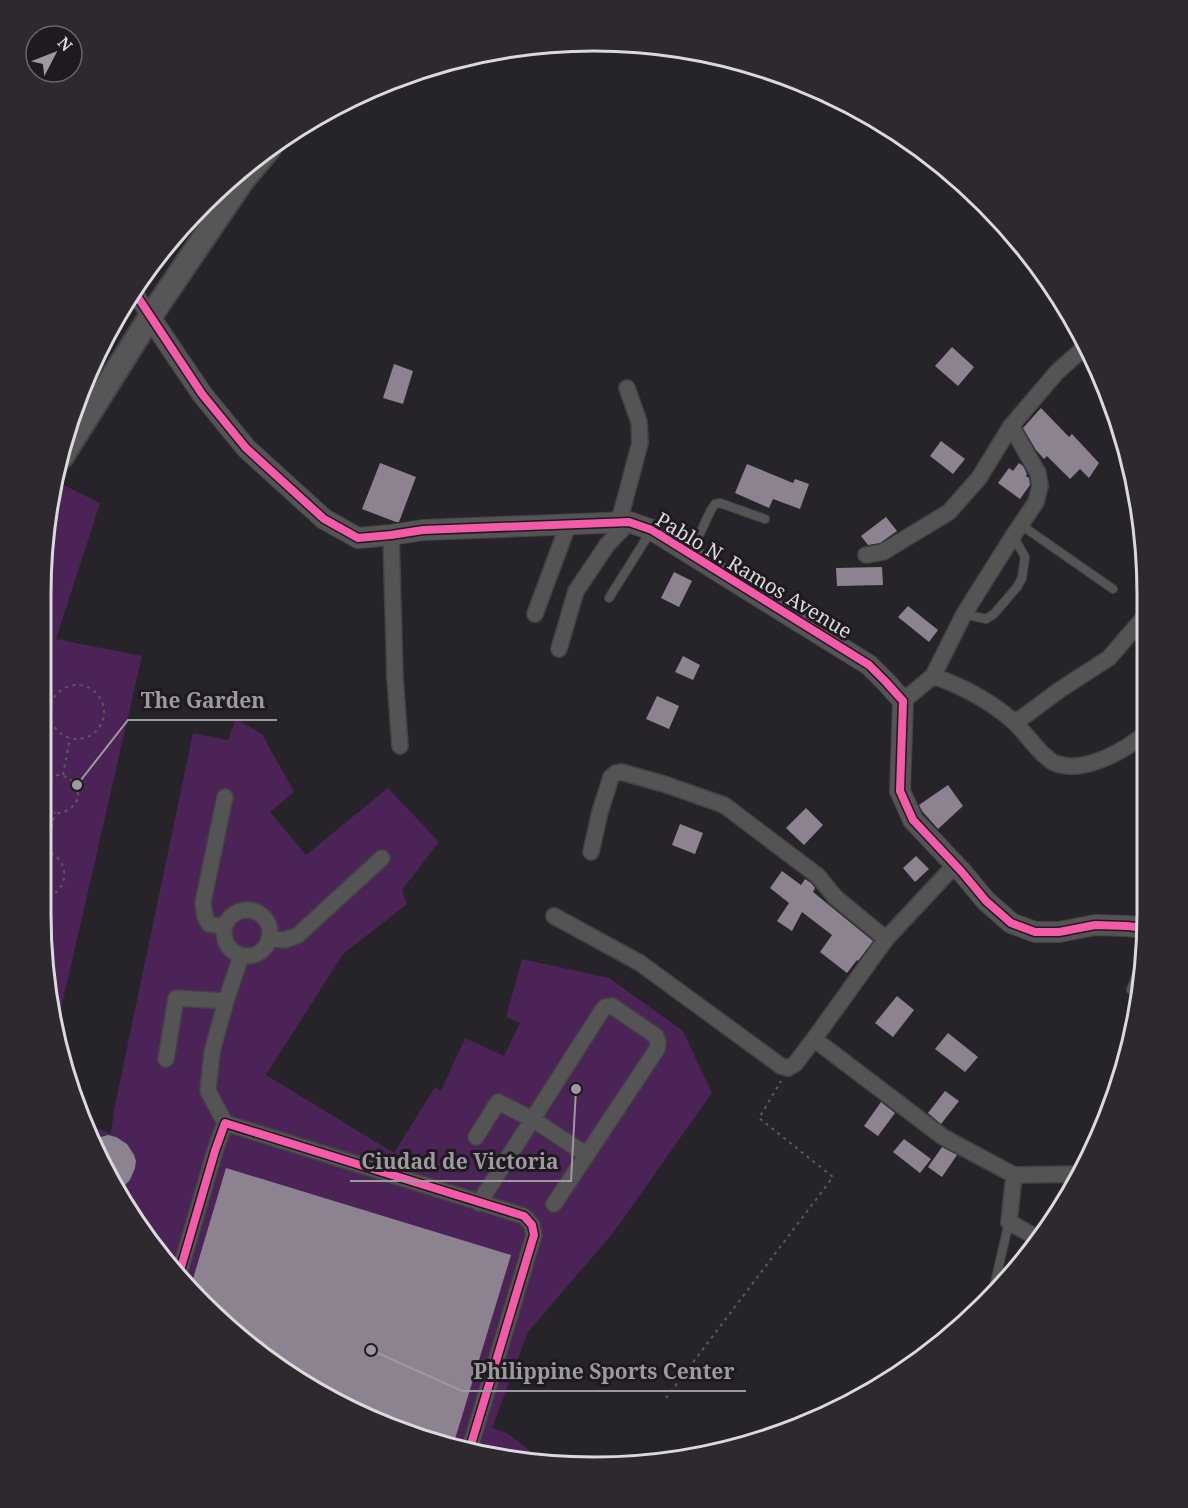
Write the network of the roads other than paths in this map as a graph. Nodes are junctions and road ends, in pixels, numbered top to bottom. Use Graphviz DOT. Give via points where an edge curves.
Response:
graph roads {
  1 [pos="243,180"];
  2 [pos="139,299"];
  3 [pos="150,317"];
  4 [pos="1080,352"];
  5 [pos="627,388"];
  6 [pos="1011,426"];
  7 [pos="74,438"];
  8 [pos="765,519"];
  9 [pos="624,522"];
  10 [pos="568,525"];
  11 [pos="652,530"];
  12 [pos="1017,531"];
  13 [pos="391,535"];
  14 [pos="690,554"];
  15 [pos="866,555"];
  16 [pos="1113,589"];
  17 [pos="609,598"];
  18 [pos="535,614"];
  19 [pos="964,614"];
  20 [pos="1137,625"];
  21 [pos="559,650"];
  22 [pos="933,676"];
  23 [pos="903,701"];
  24 [pos="1015,723"];
  25 [pos="1137,740"];
  26 [pos="400,746"];
  27 [pos="225,797"];
  28 [pos="591,852"];
  29 [pos="382,858"];
  30 [pos="955,865"];
  31 [pos="554,916"];
  32 [pos="225,927"];
  33 [pos="1137,927"];
  34 [pos="269,938"];
  35 [pos="886,939"];
  36 [pos="241,956"];
  37 [pos="226,1001"];
  38 [pos="814,1039"];
  39 [pos="165,1059"];
  40 [pos="532,1119"];
  41 [pos="225,1123"];
  42 [pos="476,1137"];
  43 [pos="587,1155"];
  44 [pos="1014,1174"];
  45 [pos="1070,1174"];
  46 [pos="479,1203"];
  47 [pos="554,1204"];
  48 [pos="1009,1222"];
  49 [pos="1032,1235"];
  50 [pos="181,1266"];
  51 [pos="996,1279"];
  52 [pos="471,1443"];
  1 -- 3 [label="main road"];
  2 -- 3 [label="street, Pablo N. Ramos Avenue"];
  3 -- 7 [label="main road"];
  3 -- 13 [label="street, Pablo N. Ramos Avenue" via="202,394 246,448 324,519 358,538"];
  4 -- 6 [label="street"];
  5 -- 9 [label="street" via="639,422 640,443"];
  6 -- 12 [label="street" via="1038,473 1040,486 1036,502"];
  6 -- 15 [label="street" via="979,478 949,512 889,549"];
  8 -- 14 [label="lane" via="715,504"];
  9 -- 10 [label="street, Pablo N. Ramos Avenue"];
  9 -- 11 [label="street, Pablo N. Ramos Avenue"];
  9 -- 21 [label="street" via="576,591"];
  10 -- 13 [label="street, Pablo N. Ramos Avenue" via="423,530"];
  10 -- 18 [label="street"];
  11 -- 14 [label="street, Pablo N. Ramos Avenue"];
  11 -- 17 [label="lane"];
  12 -- 16 [label="lane"];
  12 -- 19 [label="street"];
  12 -- 19 [label="lane" via="1025,557 1017,587 986,619"];
  13 -- 26 [label="street"];
  14 -- 23 [label="street, Pablo N. Ramos Avenue" via="869,665"];
  19 -- 22 [label="street"];
  20 -- 24 [label="street" via="1109,658"];
  22 -- 23 [label="street"];
  22 -- 24 [label="street" via="992,705"];
  23 -- 30 [label="street" via="900,790 913,820"];
  24 -- 25 [label="street" via="1054,763 1072,767 1103,760"];
  27 -- 32 [label="street" via="203,902 209,924"];
  28 -- 35 [label="street" via="611,777 621,772 663,784 724,805 818,876 835,897"];
  29 -- 34 [label="street" via="298,935 285,940"];
  30 -- 33 [label="street" via="1011,923 1035,932 1095,925"];
  30 -- 35 [label="street"];
  31 -- 38 [label="street" via="640,963 781,1066 795,1064"];
  32 -- 34 [label="street" via="233,915 253,911 266,920"];
  32 -- 36 [label="street" via="229,947"];
  34 -- 36 [label="street" via="257,954"];
  35 -- 38 [label="street"];
  36 -- 37 [label="street"];
  37 -- 39 [label="street" via="176,999"];
  37 -- 41 [label="street" via="212,1052 208,1091"];
  38 -- 44 [label="street" via="943,1137"];
  40 -- 42 [label="street" via="498,1102"];
  40 -- 43 [label="street"];
  40 -- 43 [label="street" via="601,1012 612,1006 656,1036 657,1049"];
  40 -- 46 [label="street"];
  41 -- 46 [label="street"];
  41 -- 50 [label="street"];
  43 -- 47 [label="street"];
  44 -- 45 [label="street"];
  44 -- 48 [label="street"];
  46 -- 52 [label="street" via="524,1216 534,1235"];
  48 -- 49 [label="street"];
  48 -- 51 [label="lane"];
}
